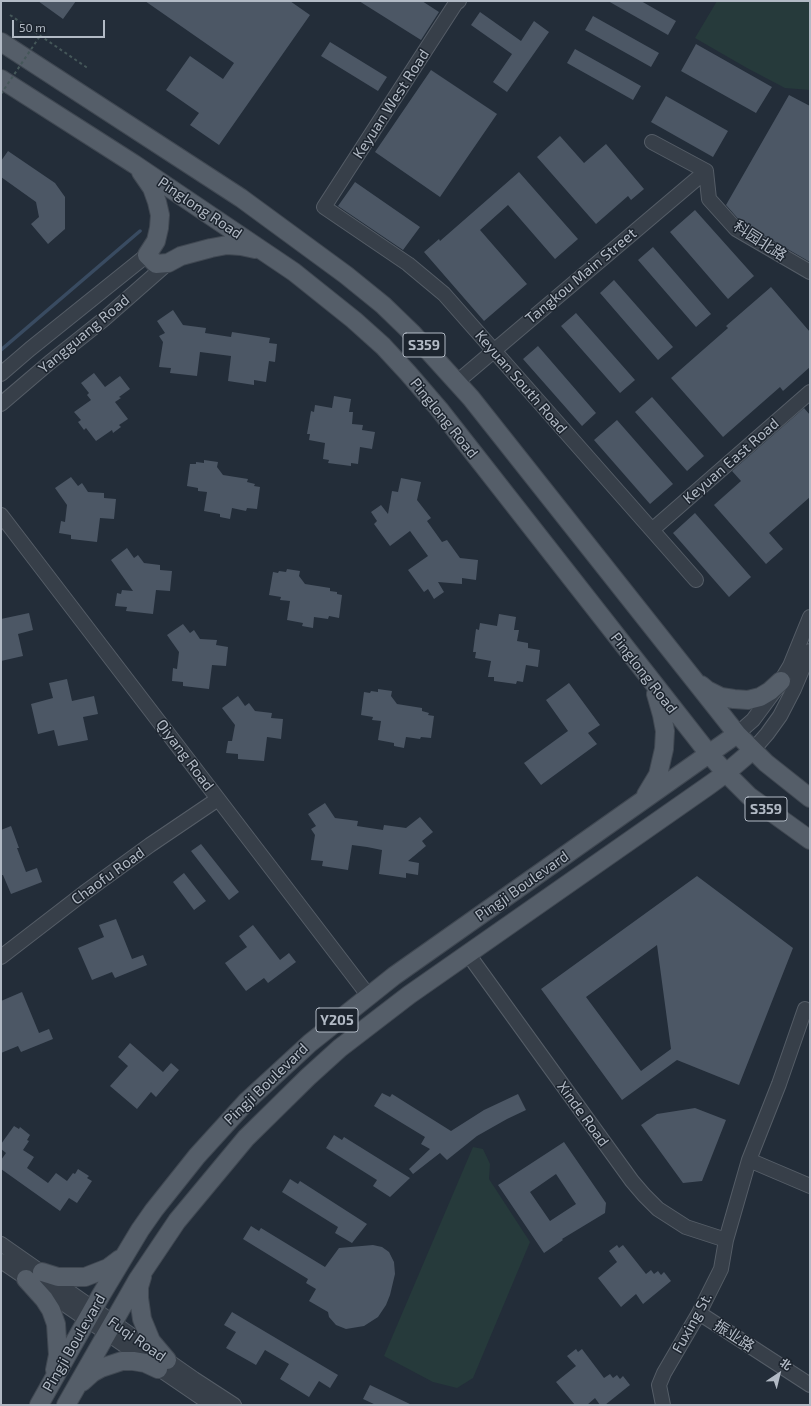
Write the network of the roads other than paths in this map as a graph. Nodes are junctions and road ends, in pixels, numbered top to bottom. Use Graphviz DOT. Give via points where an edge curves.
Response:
graph roads {
  1 [pos="456,2"];
  2 [pos="1,42"];
  3 [pos="1,78"];
  4 [pos="652,142"];
  5 [pos="134,164"];
  6 [pos="706,171"];
  7 [pos="324,207"];
  8 [pos="147,255"];
  9 [pos="269,255"];
  10 [pos="168,263"];
  11 [pos="810,272"];
  12 [pos="494,350"];
  13 [pos="1,374"];
  14 [pos="457,382"];
  15 [pos="810,392"];
  16 [pos="1,404"];
  17 [pos="1,515"];
  18 [pos="652,530"];
  19 [pos="696,580"];
  20 [pos="810,617"];
  21 [pos="810,652"];
  22 [pos="649,678"];
  23 [pos="693,679"];
  24 [pos="781,681"];
  25 [pos="737,734"];
  26 [pos="753,750"];
  27 [pos="709,754"];
  28 [pos="726,773"];
  29 [pos="810,798"];
  30 [pos="218,799"];
  31 [pos="636,805"];
  32 [pos="810,840"];
  33 [pos="468,954"];
  34 [pos="1,956"];
  35 [pos="368,995"];
  36 [pos="805,1009"];
  37 [pos="749,1160"];
  38 [pos="810,1186"];
  39 [pos="726,1240"];
  40 [pos="1,1244"];
  41 [pos="126,1252"];
  42 [pos="1,1261"];
  43 [pos="146,1266"];
  44 [pos="34,1276"];
  45 [pos="699,1313"];
  46 [pos="90,1314"];
  47 [pos="109,1328"];
  48 [pos="162,1364"];
  49 [pos="50,1384"];
  50 [pos="810,1385"];
  51 [pos="70,1398"];
  52 [pos="39,1405"];
  53 [pos="212,1405"];
  54 [pos="234,1405"];
  55 [pos="663,1405"];
  1 -- 7 [label="street, Keyuan West Road"];
  2 -- 14 [label="main road, Pinglong Road / S359" via="241,198 346,275 414,334"];
  3 -- 5 [label="main road, Pinglong Road / S359"];
  4 -- 6 [label="street"];
  5 -- 8 [label="main road" via="152,188 160,215 156,241"];
  5 -- 9 [label="main road, Pinglong Road / S359"];
  6 -- 11 [label="street, 科园北路" via="709,199 736,229"];
  6 -- 12 [label="street, Tangkou Main Street"];
  7 -- 12 [label="street, Keyuan South Road" via="408,264 444,294"];
  8 -- 10 [label="main road" via="156,264"];
  8 -- 13 [label="street, Yangguang Road"];
  9 -- 10 [label="main road" via="254,249 227,245 196,251"];
  9 -- 22 [label="main road, Pinglong Road / S359" via="349,315 408,373 439,409"];
  10 -- 16 [label="street, Yangguang Road"];
  12 -- 14 [label="street, Tangkou Main Street"];
  12 -- 18 [label="street, Keyuan South Road"];
  14 -- 23 [label="main road, Pinglong Road / S359"];
  15 -- 18 [label="street, Keyuan East Road"];
  17 -- 30 [label="street, Qiyang Road"];
  18 -- 19 [label="street, Keyuan South Road"];
  20 -- 24 [label="street"];
  21 -- 26 [label="street" via="780,716"];
  22 -- 27 [label="main road, Pinglong Road / S359"];
  22 -- 31 [label="main road" via="662,714 665,731 664,749 658,775"];
  23 -- 24 [label="main road" via="720,697 748,700 760,697"];
  23 -- 25 [label="main road, Pinglong Road / S359"];
  24 -- 25 [label="street" via="759,714"];
  25 -- 26 [label="main road, Pinglong Road / S359"];
  25 -- 27 [label="main road, Pingji Boulevard / Y205"];
  26 -- 28 [label="main road, Pingji Boulevard / Y205"];
  26 -- 29 [label="main road, Pinglong Road / S359"];
  27 -- 28 [label="main road, Pinglong Road / S359"];
  27 -- 31 [label="main road, Pingji Boulevard / Y205"];
  28 -- 32 [label="main road, Pinglong Road / S359" via="749,796"];
  28 -- 33 [label="main road, Pingji Boulevard / Y205"];
  30 -- 34 [label="street, Chaofu Road" via="90,888"];
  30 -- 35 [label="street, Qiyang Road"];
  31 -- 35 [label="main road, Pingji Boulevard / Y205"];
  33 -- 39 [label="street, Xinde Road" via="644,1195 658,1209 686,1227"];
  33 -- 43 [label="main road, Pingji Boulevard / Y205" via="340,1048 302,1082 222,1166 177,1221"];
  35 -- 41 [label="main road, Pingji Boulevard / Y205" via="273,1076 218,1131 174,1183"];
  36 -- 37 [label="street, Fuxing St."];
  37 -- 38 [label="street"];
  37 -- 39 [label="street, Fuxing St."];
  39 -- 45 [label="street, Fuxing St." via="721,1269"];
  40 -- 44 [label="street, Fuqi Road"];
  41 -- 44 [label="main road" via="108,1268 85,1277"];
  41 -- 46 [label="main road, Pingji Boulevard / Y205"];
  42 -- 44 [label="street, Fuqi Road"];
  43 -- 47 [label="main road, Pingji Boulevard / Y205"];
  43 -- 48 [label="main road" via="139,1287 140,1308 146,1330"];
  44 -- 46 [label="street, Fuqi Road"];
  44 -- 49 [label="main road" via="56,1324 58,1355"];
  45 -- 50 [label="street, 振业路"];
  45 -- 55 [label="street, Fuxing St." via="664,1372 659,1385"];
  46 -- 47 [label="street, Fuqi Road"];
  46 -- 49 [label="main road, Pingji Boulevard / Y205"];
  47 -- 48 [label="street, Fuqi Road"];
  47 -- 51 [label="main road, Pingji Boulevard / Y205"];
  48 -- 51 [label="main road" via="122,1361 111,1364 92,1373"];
  48 -- 53 [label="street, Fuqi Road"];
  48 -- 54 [label="street, Fuqi Road"];
  49 -- 52 [label="main road, Pingji Boulevard / Y205"];
}
